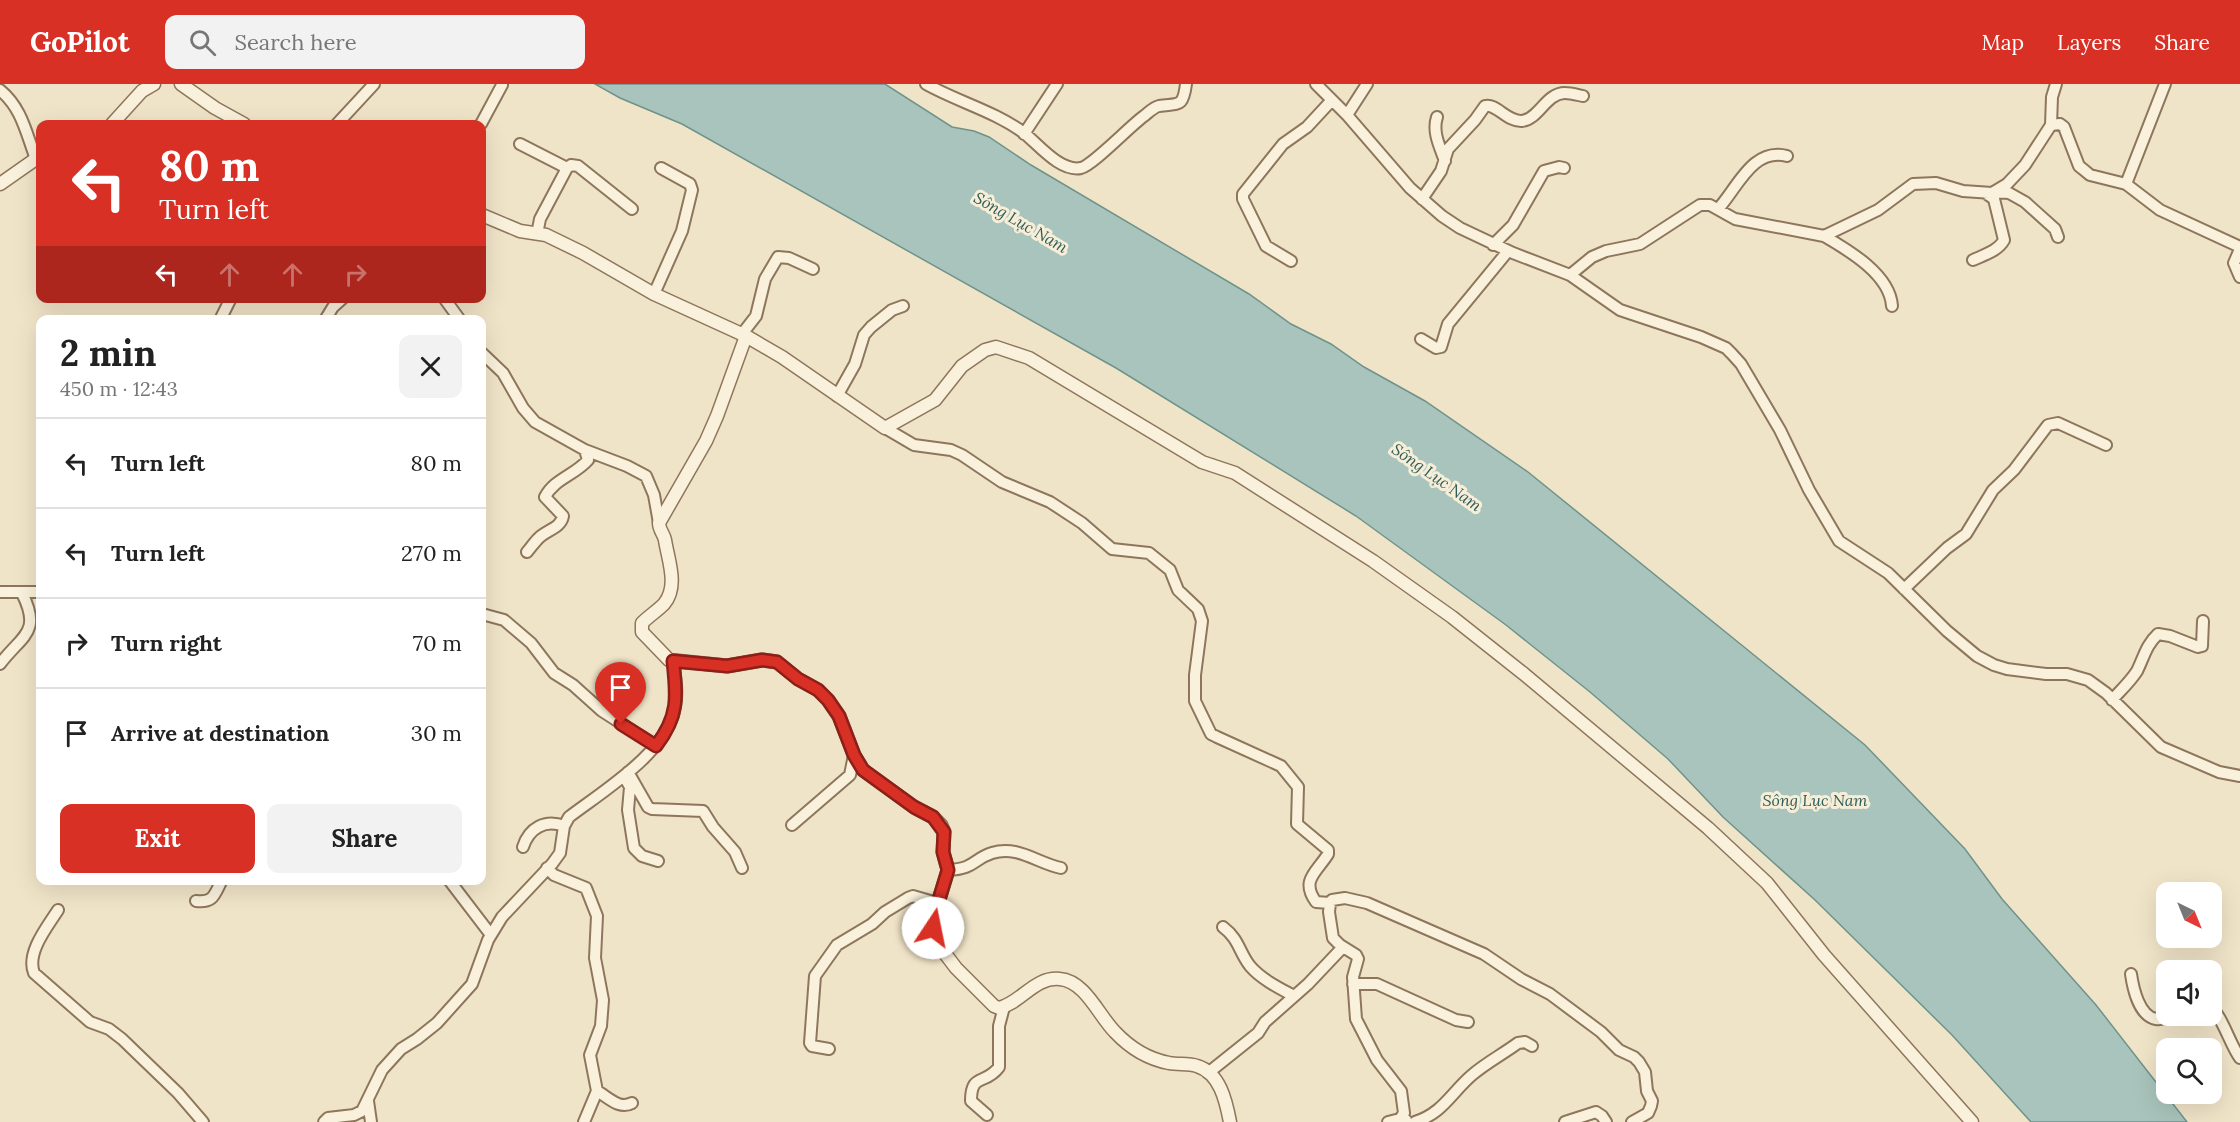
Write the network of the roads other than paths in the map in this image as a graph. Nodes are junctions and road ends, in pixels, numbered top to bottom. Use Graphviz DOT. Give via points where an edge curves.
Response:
graph roads {
  1 [pos="154,84"];
  2 [pos="181,84"];
  3 [pos="374,84"];
  4 [pos="926,84"];
  5 [pos="1057,84"];
  6 [pos="1186,84"];
  7 [pos="1316,84"];
  8 [pos="1367,84"];
  9 [pos="2056,84"];
  10 [pos="2165,84"];
  11 [pos="502,85"];
  12 [pos="0,90"];
  13 [pos="1583,96"];
  14 [pos="1332,100"];
  15 [pos="1347,115"];
  16 [pos="1437,117"];
  17 [pos="116,120"];
  18 [pos="232,120"];
  19 [pos="341,120"];
  20 [pos="483,120"];
  21 [pos="2051,125"];
  22 [pos="1024,134"];
  23 [pos="520,144"];
  24 [pos="36,152"];
  25 [pos="1787,156"];
  26 [pos="36,158"];
  27 [pos="1445,161"];
  28 [pos="567,168"];
  29 [pos="661,168"];
  30 [pos="1564,168"];
  31 [pos="0,184"];
  32 [pos="2126,184"];
  33 [pos="1991,193"];
  34 [pos="1422,199"];
  35 [pos="632,209"];
  36 [pos="1718,209"];
  37 [pos="486,217"];
  38 [pos="537,234"];
  39 [pos="1824,236"];
  40 [pos="2058,237"];
  41 [pos="1493,245"];
  42 [pos="2240,248"];
  43 [pos="1508,251"];
  44 [pos="1973,260"];
  45 [pos="1291,261"];
  46 [pos="813,270"];
  47 [pos="1570,275"];
  48 [pos="2240,277"];
  49 [pos="654,294"];
  50 [pos="337,303"];
  51 [pos="903,306"];
  52 [pos="1892,306"];
  53 [pos="328,315"];
  54 [pos="744,335"];
  55 [pos="1421,339"];
  56 [pos="486,357"];
  57 [pos="837,396"];
  58 [pos="885,428"];
  59 [pos="2106,445"];
  60 [pos="585,450"];
  61 [pos="659,523"];
  62 [pos="527,552"];
  63 [pos="1904,589"];
  64 [pos="0,592"];
  65 [pos="36,592"];
  66 [pos="22,593"];
  67 [pos="486,615"];
  68 [pos="2204,621"];
  69 [pos="673,661"];
  70 [pos="0,664"];
  71 [pos="2112,700"];
  72 [pos="656,746"];
  73 [pos="854,755"];
  74 [pos="626,774"];
  75 [pos="2240,776"];
  76 [pos="792,825"];
  77 [pos="564,826"];
  78 [pos="523,847"];
  79 [pos="658,861"];
  80 [pos="547,868"];
  81 [pos="742,868"];
  82 [pos="1061,868"];
  83 [pos="948,870"];
  84 [pos="219,885"];
  85 [pos="453,885"];
  86 [pos="196,901"];
  87 [pos="937,903"];
  88 [pos="1330,903"];
  89 [pos="58,910"];
  90 [pos="1223,927"];
  91 [pos="491,935"];
  92 [pos="1343,947"];
  93 [pos="2131,974"];
  94 [pos="1353,984"];
  95 [pos="1294,996"];
  96 [pos="1004,1007"];
  97 [pos="2156,1019"];
  98 [pos="1468,1022"];
  99 [pos="2222,1024"];
  100 [pos="1532,1046"];
  101 [pos="829,1049"];
  102 [pos="2240,1058"];
  103 [pos="1208,1073"];
  104 [pos="597,1091"];
  105 [pos="368,1101"];
  106 [pos="632,1103"];
  107 [pos="987,1115"];
  108 [pos="1400,1119"];
  109 [pos="203,1122"];
  110 [pos="324,1122"];
  111 [pos="371,1122"];
  112 [pos="584,1122"];
  113 [pos="1230,1122"];
  114 [pos="1388,1122"];
  115 [pos="1415,1122"];
  116 [pos="1565,1122"];
  117 [pos="1606,1122"];
  118 [pos="1632,1122"];
  119 [pos="1972,1122"];
  1 -- 17 [label="street" via="141,92"];
  2 -- 18 [label="street"];
  3 -- 19 [label="street"];
  4 -- 22 [label="street" via="993,114"];
  5 -- 22 [label="street"];
  6 -- 22 [label="street" via="1179,103 1152,109 1083,167 1061,164"];
  7 -- 14 [label="street"];
  8 -- 15 [label="street"];
  9 -- 21 [label="street"];
  10 -- 32 [label="street"];
  11 -- 20 [label="street"];
  12 -- 24 [label="street" via="14,103"];
  13 -- 27 [label="street" via="1557,95 1526,121 1514,121 1488,104 1453,141"];
  14 -- 15 [label="street"];
  14 -- 45 [label="street" via="1307,127 1283,144 1242,194 1266,246"];
  15 -- 34 [label="street"];
  16 -- 27 [label="street" via="1435,132"];
  21 -- 32 [label="street" via="2064,127 2079,166 2090,175"];
  21 -- 33 [label="street" via="2025,165 2007,184"];
  23 -- 28 [label="street"];
  25 -- 36 [label="street" via="1775,154 1756,162"];
  26 -- 31 [label="street"];
  27 -- 34 [label="street"];
  28 -- 35 [label="street" via="578,166"];
  28 -- 38 [label="street" via="540,219"];
  29 -- 49 [label="street" via="690,184 692,190 682,231"];
  30 -- 41 [label="street" via="1544,171 1513,225"];
  32 -- 42 [label="street" via="2160,210"];
  33 -- 39 [label="street" via="1963,191 1936,183 1913,184 1878,210"];
  33 -- 40 [label="street" via="2009,193 2025,202 2055,229"];
  33 -- 44 [label="street" via="2004,240 1992,252"];
  34 -- 41 [label="street" via="1460,228"];
  36 -- 39 [label="street" via="1735,219"];
  36 -- 47 [label="street" via="1700,205 1646,241 1599,254"];
  37 -- 38 [label="street"];
  38 -- 49 [label="street" via="583,253"];
  39 -- 52 [label="street" via="1873,270 1892,294"];
  41 -- 43 [label="street"];
  42 -- 48 [label="street" via="2234,263"];
  43 -- 47 [label="street"];
  43 -- 55 [label="street" via="1448,324 1441,347"];
  46 -- 54 [label="street" via="778,257 765,279 756,316"];
  47 -- 63 [label="street" via="1620,310 1701,337 1732,354 1780,430 1839,541 1888,573"];
  49 -- 54 [label="street"];
  50 -- 53 [label="street"];
  51 -- 57 [label="street" via="892,310 864,335 855,364"];
  54 -- 57 [label="street"];
  54 -- 61 [label="street" via="706,441"];
  56 -- 60 [label="street" via="503,373 536,422"];
  57 -- 58 [label="street"];
  58 -- 88 [label="street" via="914,445 962,455 1002,482 1050,502 1112,549 1149,553 1170,570 1178,590 1201,614 1195,701 1204,720 1217,737 1281,766 1298,787 1297,824 1328,850 1309,879 1309,889 1316,902"];
  58 -- 119 [label="street" via="935,400 962,366 996,347 1029,358 1202,462 1235,473 1373,561 1524,674 1708,828 1767,883 1824,955"];
  59 -- 63 [label="street" via="2058,423 2048,425 2014,470 1993,490 1966,534"];
  60 -- 61 [label="street" via="646,476"];
  60 -- 62 [label="street" via="588,460 579,470 562,478 545,497 563,520"];
  61 -- 69 [label="street" via="670,560 671,591 641,627 651,643"];
  63 -- 71 [label="street" via="1984,661 2007,669 2078,676 2095,684"];
  64 -- 66 [label="street"];
  65 -- 66 [label="street"];
  66 -- 70 [label="street" via="29,606 31,626"];
  67 -- 72 [label="street" via="504,620 531,643 554,673"];
  68 -- 71 [label="street" via="2202,646 2158,634 2144,651 2131,681"];
  69 -- 72 [label="street" via="675,709"];
  69 -- 73 [label="street" via="727,666 762,660 777,662 828,700 839,716"];
  71 -- 75 [label="street" via="2162,747 2219,772"];
  72 -- 74 [label="street"];
  73 -- 76 [label="street" via="850,775"];
  73 -- 83 [label="street" via="863,770 938,821 944,832 943,852"];
  74 -- 77 [label="street"];
  74 -- 79 [label="street" via="634,848 642,856"];
  74 -- 81 [label="street" via="652,809 703,811 735,852"];
  77 -- 78 [label="street" via="548,823 535,829"];
  77 -- 80 [label="street" via="560,853"];
  80 -- 91 [label="street" via="502,917"];
  80 -- 104 [label="street" via="554,875 586,888 597,916 595,958 603,1000 600,1033 590,1055"];
  82 -- 83 [label="street" via="1010,850 990,853 969,867"];
  83 -- 87 [label="street"];
  84 -- 86 [label="street" via="211,900"];
  85 -- 91 [label="street"];
  87 -- 96 [label="street" via="933,928 937,943 994,1006"];
  87 -- 101 [label="street" via="908,897 843,940 828,955 815,976 810,1043"];
  88 -- 92 [label="street" via="1330,933"];
  88 -- 118 [label="street" via="1345,898 1393,913 1484,954 1578,1013 1643,1067 1651,1106 1648,1113"];
  89 -- 109 [label="street" via="32,957 34,973 90,1022 122,1039"];
  90 -- 95 [label="street" via="1233,934 1250,966"];
  91 -- 105 [label="street" via="472,984 436,1023 401,1048 382,1070"];
  92 -- 94 [label="street" via="1358,959"];
  92 -- 95 [label="street"];
  93 -- 97 [label="street" via="2141,1007"];
  94 -- 98 [label="street" via="1377,984"];
  94 -- 108 [label="street" via="1356,1019 1377,1060 1401,1091 1404,1113"];
  95 -- 103 [label="street" via="1253,1038"];
  96 -- 103 [label="street" via="1035,986 1052,979 1065,980 1078,987 1132,1048 1169,1064 1199,1066"];
  96 -- 107 [label="street" via="999,1026 999,1067 972,1087 970,1101"];
  99 -- 102 [label="street"];
  100 -- 115 [label="street" via="1518,1042 1475,1072 1437,1111"];
  103 -- 113 [label="street" via="1221,1088"];
  104 -- 106 [label="street" via="621,1106"];
  104 -- 112 [label="street"];
  105 -- 110 [label="street" via="358,1114"];
  105 -- 111 [label="street"];
  108 -- 114 [label="street"];
  108 -- 115 [label="street"];
  116 -- 117 [label="street" via="1596,1112"];
}
